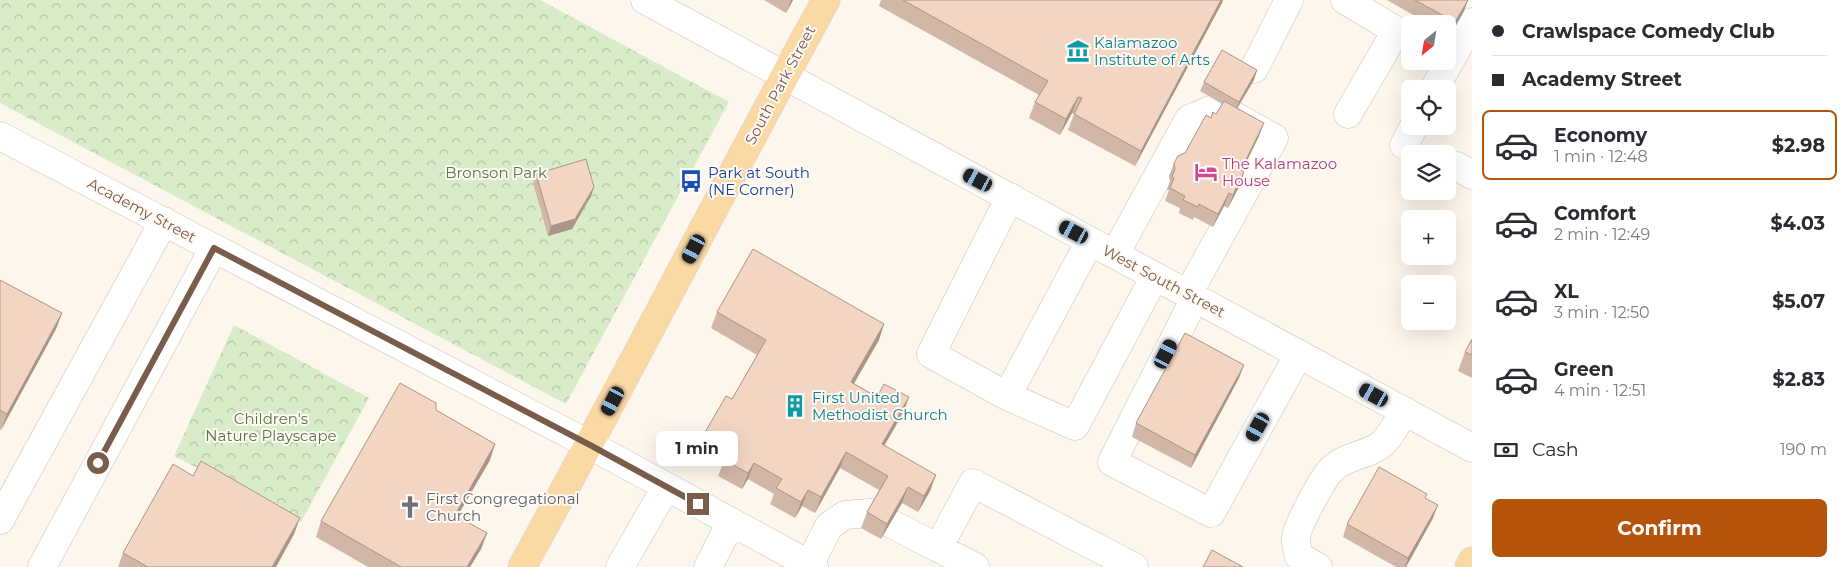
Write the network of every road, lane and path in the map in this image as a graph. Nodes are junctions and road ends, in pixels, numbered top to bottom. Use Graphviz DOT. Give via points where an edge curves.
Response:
graph roads {
  1 [pos="645,0"];
  2 [pos="826,0"];
  3 [pos="1289,0"];
  4 [pos="1344,0"];
  5 [pos="1472,22"];
  6 [pos="1401,34"];
  7 [pos="1401,38"];
  8 [pos="1456,49"];
  9 [pos="1254,69"];
  10 [pos="785,76"];
  11 [pos="1348,114"];
  12 [pos="0,136"];
  13 [pos="1010,198"];
  14 [pos="164,221"];
  15 [pos="1090,241"];
  16 [pos="214,248"];
  17 [pos="1115,254"];
  18 [pos="1155,276"];
  19 [pos="1192,296"];
  20 [pos="1299,354"];
  21 [pos="1007,396"];
  22 [pos="1405,411"];
  23 [pos="590,445"];
  24 [pos="1472,448"];
  25 [pos="666,487"];
  26 [pos="0,520"];
  27 [pos="731,522"];
  28 [pos="938,548"];
  29 [pos="1472,561"];
  30 [pos="812,566"];
  31 [pos="42,567"];
  32 [pos="522,567"];
  33 [pos="620,567"];
  34 [pos="708,567"];
  35 [pos="975,567"];
  36 [pos="1134,567"];
  37 [pos="1318,567"];
  38 [pos="1469,567"];
  1 -- 10 [label="street, West South Street"];
  2 -- 10 [label="main road, South Park Street"];
  3 -- 9 [label="street"];
  4 -- 6 [label="street"];
  5 -- 8 [label="street"];
  7 -- 11 [label="street"];
  10 -- 13 [label="street, West South Street"];
  10 -- 23 [label="main road, South Park Street"];
  12 -- 14 [label="street, Academy Street"];
  13 -- 15 [label="street, West South Street"];
  13 -- 21 [label="street" via="931,354"];
  14 -- 16 [label="street, Academy Street"];
  14 -- 26 [label="street"];
  15 -- 17 [label="street, West South Street"];
  15 -- 21 [label="street"];
  16 -- 23 [label="street, Academy Street"];
  16 -- 31 [label="street"];
  17 -- 18 [label="street, West South Street"];
  17 -- 19 [label="street" via="1188,119 1216,108 1231,114 1274,138"];
  18 -- 19 [label="street, West South Street"];
  18 -- 21 [label="street" via="1075,426"];
  19 -- 20 [label="street, West South Street"];
  19 -- 20 [label="street" via="1112,462 1211,513"];
  20 -- 22 [label="street, West South Street"];
  22 -- 24 [label="street, West South Street"];
  22 -- 37 [label="street" via="1385,441 1372,452 1331,469 1308,507 1296,537 1299,556"];
  23 -- 25 [label="street, Academy Street"];
  23 -- 32 [label="main road, South Park Street"];
  25 -- 27 [label="street, Academy Street"];
  25 -- 33 [label="street"];
  27 -- 30 [label="street, Academy Street"];
  27 -- 34 [label="street"];
  28 -- 30 [label="street" via="880,518 845,515 830,526"];
  28 -- 35 [label="street"];
  28 -- 36 [label="street" via="973,483"];
  29 -- 38 [label="main road"];
}
